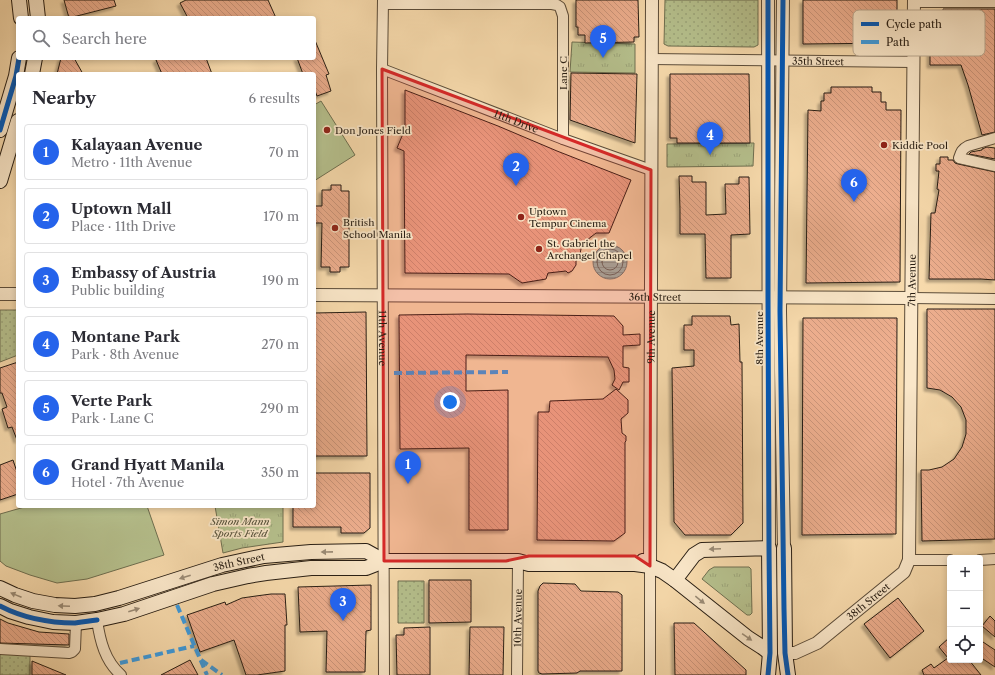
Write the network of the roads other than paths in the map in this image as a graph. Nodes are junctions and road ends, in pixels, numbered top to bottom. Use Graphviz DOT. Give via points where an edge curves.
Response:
graph roads {
  1 [pos="19,0"];
  2 [pos="36,0"];
  3 [pos="652,0"];
  4 [pos="768,0"];
  5 [pos="783,0"];
  6 [pos="914,1"];
  7 [pos="383,2"];
  8 [pos="995,2"];
  9 [pos="21,16"];
  10 [pos="38,16"];
  11 [pos="913,56"];
  12 [pos="19,60"];
  13 [pos="35,60"];
  14 [pos="651,60"];
  15 [pos="768,61"];
  16 [pos="782,61"];
  17 [pos="913,62"];
  18 [pos="382,69"];
  19 [pos="17,72"];
  20 [pos="32,72"];
  21 [pos="16,76"];
  22 [pos="16,128"];
  23 [pos="0,130"];
  24 [pos="995,138"];
  25 [pos="563,139"];
  26 [pos="995,166"];
  27 [pos="650,170"];
  28 [pos="0,181"];
  29 [pos="0,294"];
  30 [pos="16,294"];
  31 [pos="316,295"];
  32 [pos="383,295"];
  33 [pos="650,297"];
  34 [pos="774,297"];
  35 [pos="912,298"];
  36 [pos="995,299"];
  37 [pos="769,548"];
  38 [pos="784,548"];
  39 [pos="909,560"];
  40 [pos="947,560"];
  41 [pos="983,560"];
  42 [pos="995,560"];
  43 [pos="384,561"];
  44 [pos="518,561"];
  45 [pos="650,566"];
  46 [pos="675,580"];
  47 [pos="0,588"];
  48 [pos="0,606"];
  49 [pos="96,620"];
  50 [pos="76,623"];
  51 [pos="0,650"];
  52 [pos="770,653"];
  53 [pos="786,653"];
  54 [pos="121,675"];
  55 [pos="384,675"];
  56 [pos="517,675"];
  57 [pos="650,675"];
  58 [pos="768,675"];
  59 [pos="775,675"];
  60 [pos="782,675"];
  61 [pos="788,675"];
  1 -- 9 [label="main road"];
  2 -- 10 [label="main road"];
  3 -- 14 [label="street, 9th Avenue"];
  4 -- 15 [label="street, 8th Avenue"];
  5 -- 16 [label="street, 8th Avenue"];
  6 -- 8 [label="street"];
  7 -- 18 [label="street, 11th Avenue"];
  7 -- 25 [label="street, Lane C" via="552,4 560,7 563,16"];
  11 -- 17 [label="street, 7th Avenue"];
  12 -- 19 [label="main road"];
  13 -- 20 [label="main road"];
  14 -- 15 [label="street, 35th Street"];
  14 -- 27 [label="street, 9th Avenue"];
  15 -- 16 [label="street, 35th Street"];
  15 -- 34 [label="street, 8th Avenue"];
  16 -- 17 [label="street, 35th Street"];
  16 -- 34 [label="street, 8th Avenue"];
  17 -- 35 [label="street, 7th Avenue"];
  18 -- 25 [label="street, 11th Drive"];
  18 -- 32 [label="street, 11th Avenue"];
  21 -- 23 [label="main road"];
  22 -- 28 [label="main road"];
  24 -- 26 [label="street" via="968,146 959,158"];
  25 -- 27 [label="street, 11th Drive"];
  27 -- 33 [label="street, 9th Avenue"];
  29 -- 30 [label="street"];
  31 -- 32 [label="street, 36th Street"];
  32 -- 33 [label="street, 36th Street"];
  32 -- 43 [label="street, 11th Avenue"];
  33 -- 34 [label="street, 36th Street"];
  33 -- 45 [label="street, 9th Avenue"];
  34 -- 35 [label="street, 36th Street"];
  34 -- 37 [label="street, 8th Avenue"];
  34 -- 38 [label="street, 8th Avenue"];
  35 -- 36 [label="street, 36th Street"];
  35 -- 39 [label="street, 7th Avenue"];
  37 -- 46 [label="main road, one-way" via="702,550 694,555"];
  37 -- 52 [label="main road, 8th Avenue"];
  38 -- 53 [label="main road, 8th Avenue"];
  39 -- 40 [label="street"];
  39 -- 53 [label="street, 38th Street" via="904,572 817,643 795,653"];
  41 -- 42 [label="street"];
  43 -- 44 [label="main road, 38th Street"];
  43 -- 47 [label="main road, 38th Street, one-way" via="366,551 264,556 222,565 119,598 76,606 33,602"];
  49 -- 43 [label="main road, 38th Street, one-way" via="124,614 213,584 248,576 311,568 366,568"];
  43 -- 55 [label="street, 11th Avenue"];
  44 -- 45 [label="main road, 38th Street" via="529,564"];
  44 -- 56 [label="street, 10th Avenue"];
  45 -- 46 [label="main road, 38th Street"];
  45 -- 57 [label="street, 9th Avenue"];
  46 -- 52 [label="main road, 38th Street, one-way"];
  48 -- 50 [label="main road, 38th Street" via="29,617"];
  49 -- 50 [label="main road, 38th Street"];
  49 -- 54 [label="street" via="107,657"];
  50 -- 51 [label="street" via="75,649 72,652"];
  52 -- 58 [label="main road, 8th Avenue"];
  52 -- 59 [label="main road"];
  53 -- 60 [label="main road"];
  53 -- 61 [label="main road, 8th Avenue"];
}
